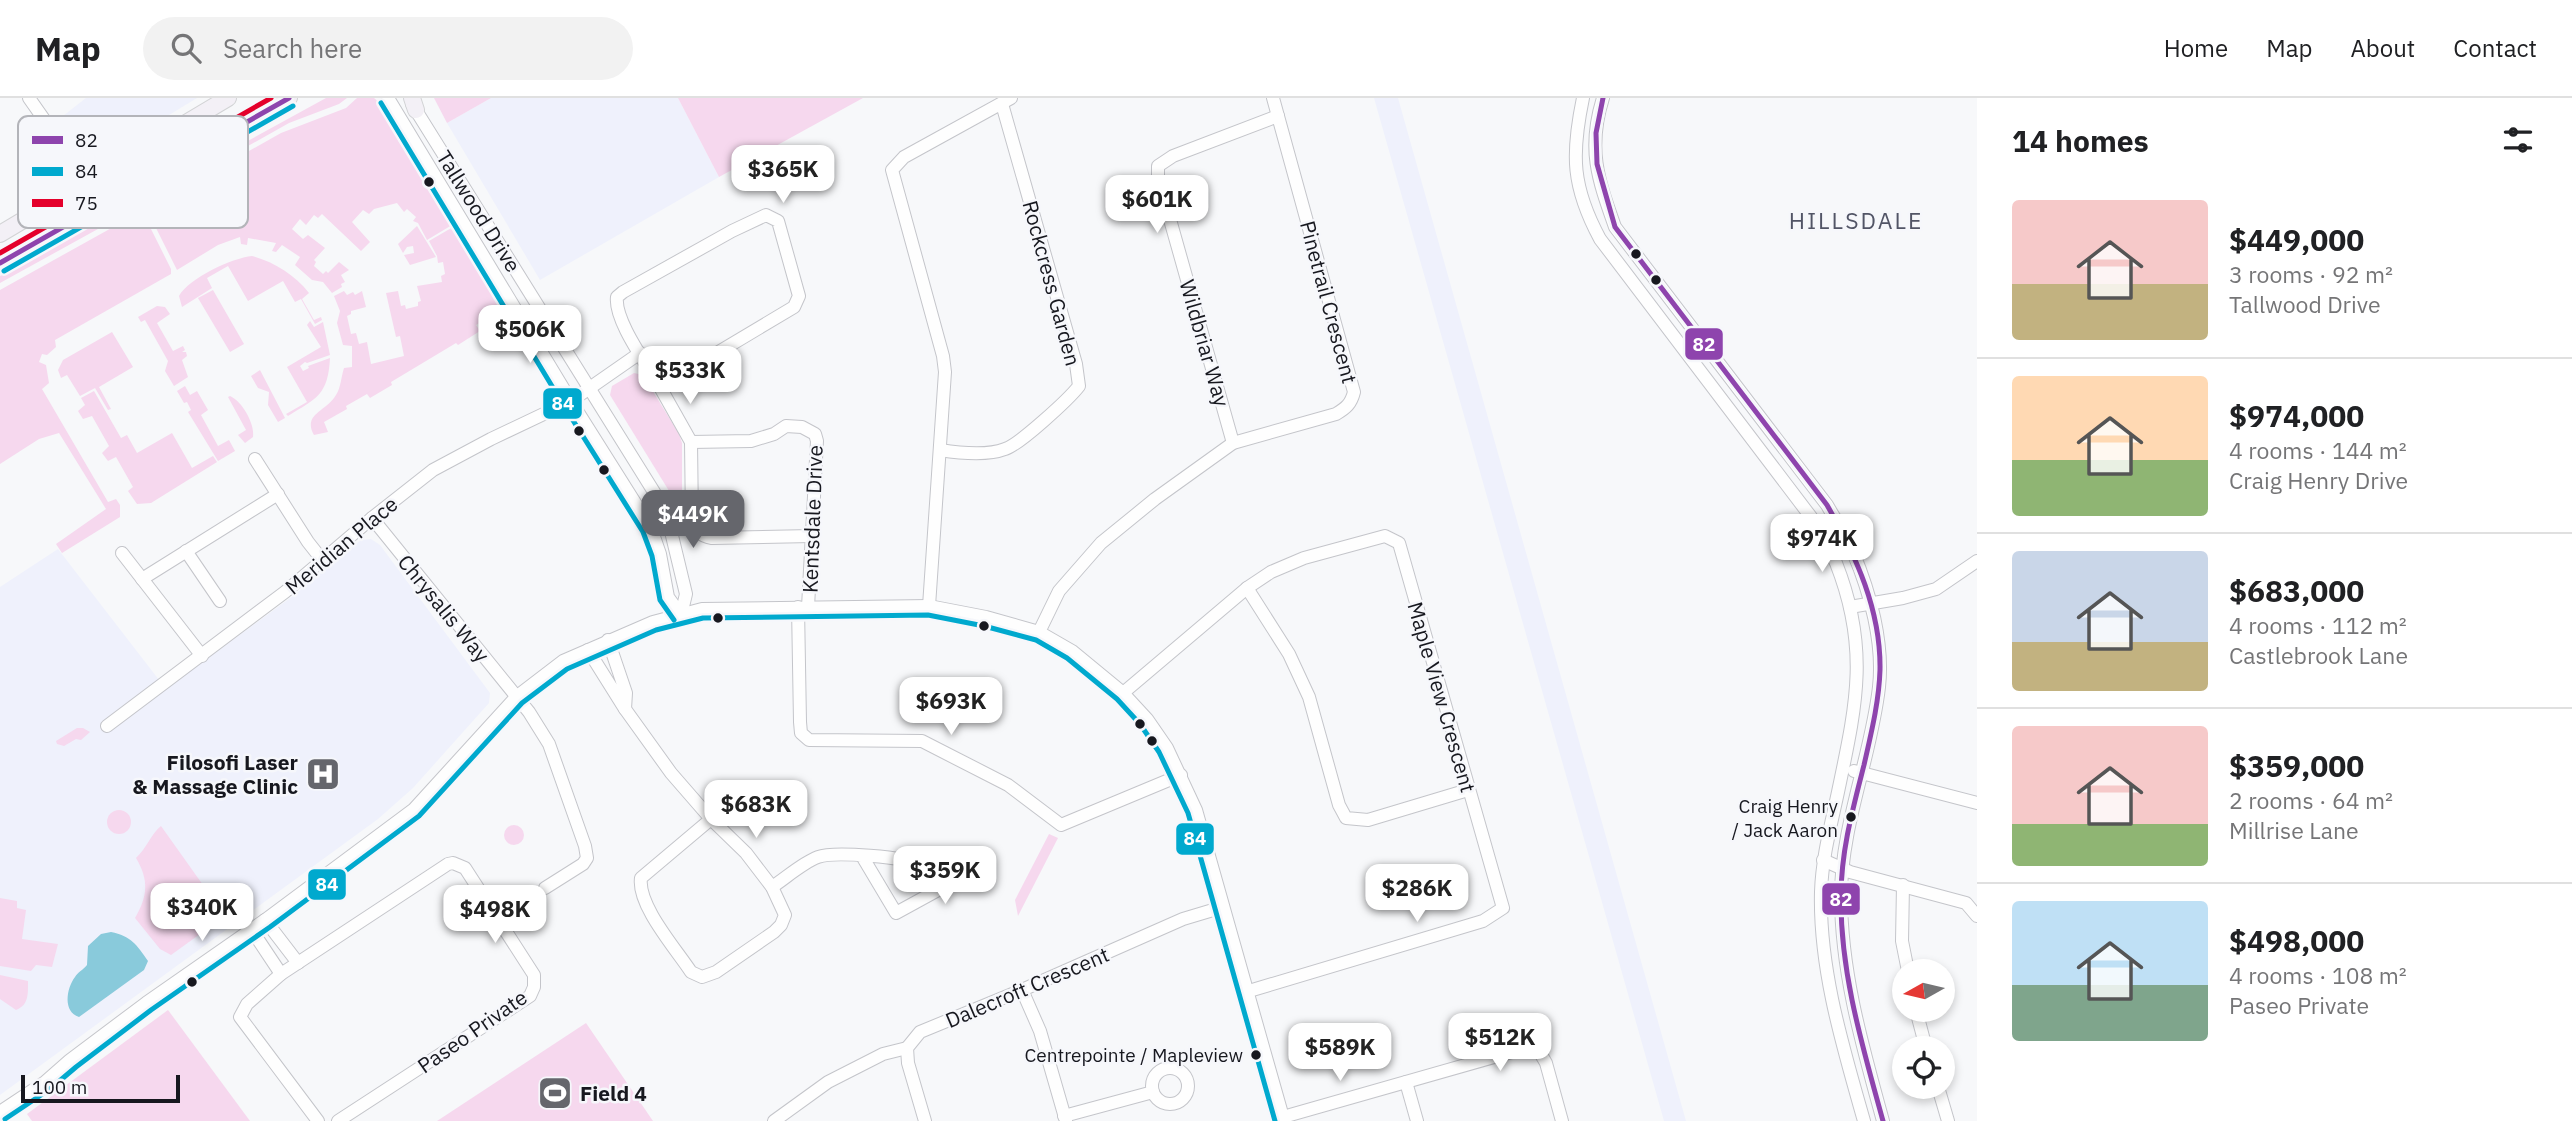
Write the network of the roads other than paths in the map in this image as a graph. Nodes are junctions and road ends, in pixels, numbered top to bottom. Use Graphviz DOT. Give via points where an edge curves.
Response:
graph roads {
  1 [pos="29,98"];
  2 [pos="228,98"];
  3 [pos="289,98"];
  4 [pos="388,98"];
  5 [pos="1273,98"];
  6 [pos="1583,98"];
  7 [pos="1603,98"];
  8 [pos="1006,101"];
  9 [pos="412,102"];
  10 [pos="41,116"];
  11 [pos="198,116"];
  12 [pos="1278,116"];
  13 [pos="248,121"];
  14 [pos="18,223"];
  15 [pos="60,228"];
  16 [pos="0,234"];
  17 [pos="0,263"];
  18 [pos="640,353"];
  19 [pos="660,387"];
  20 [pos="589,389"];
  21 [pos="571,401"];
  22 [pos="691,442"];
  23 [pos="1233,443"];
  24 [pos="940,450"];
  25 [pos="255,459"];
  26 [pos="278,494"];
  27 [pos="372,518"];
  28 [pos="813,536"];
  29 [pos="186,551"];
  30 [pos="122,554"];
  31 [pos="323,561"];
  32 [pos="1977,561"];
  33 [pos="142,579"];
  34 [pos="1247,588"];
  35 [pos="220,601"];
  36 [pos="1871,603"];
  37 [pos="929,606"];
  38 [pos="803,607"];
  39 [pos="1850,607"];
  40 [pos="681,615"];
  41 [pos="1039,632"];
  42 [pos="608,640"];
  43 [pos="588,650"];
  44 [pos="202,656"];
  45 [pos="1123,693"];
  46 [pos="516,697"];
  47 [pos="625,709"];
  48 [pos="107,726"];
  49 [pos="1843,768"];
  50 [pos="1861,773"];
  51 [pos="1181,775"];
  52 [pos="1468,790"];
  53 [pos="1977,803"];
  54 [pos="711,819"];
  55 [pos="862,856"];
  56 [pos="1823,860"];
  57 [pos="1843,869"];
  58 [pos="1903,885"];
  59 [pos="772,887"];
  60 [pos="545,888"];
  61 [pos="1223,907"];
  62 [pos="1977,916"];
  63 [pos="265,920"];
  64 [pos="251,929"];
  65 [pos="1906,959"];
  66 [pos="298,963"];
  67 [pos="281,974"];
  68 [pos="1022,990"];
  69 [pos="1249,991"];
  70 [pos="907,1048"];
  71 [pos="1406,1082"];
  72 [pos="1153,1092"];
  73 [pos="1942,1099"];
  74 [pos="0,1112"];
  75 [pos="1065,1119"];
  76 [pos="1283,1119"];
  77 [pos="318,1121"];
  78 [pos="338,1121"];
  79 [pos="774,1121"];
  80 [pos="925,1121"];
  81 [pos="1417,1121"];
  82 [pos="1562,1121"];
  83 [pos="1864,1121"];
  84 [pos="1884,1121"];
  85 [pos="1948,1121"];
  1 -- 10 [label="street"];
  2 -- 11 [label="main road"];
  3 -- 13 [label="main road"];
  4 -- 21 [label="street, Tallwood Drive"];
  5 -- 12 [label="street, Pinetrail Crescent"];
  6 -- 39 [label="street" via="1574,162 1585,210 1600,239 1811,517 1835,562"];
  7 -- 36 [label="street" via="1595,156 1615,227 1827,505 1853,551"];
  8 -- 24 [label="street" via="904,158 892,170 943,356"];
  8 -- 24 [label="street, Rockcress Garden" via="1079,386 1068,401 1006,449"];
  9 -- 20 [label="street, Tallwood Drive"];
  12 -- 23 [label="street, Wildbriar Way" via="1158,166"];
  12 -- 23 [label="street, Pinetrail Crescent" via="1354,392 1347,408 1336,414"];
  14 -- 16 [label="main road"];
  15 -- 17 [label="main road"];
  18 -- 19 [label="street"];
  18 -- 19 [label="street" via="619,314 617,297 758,217 766,215 778,221 798,302"];
  18 -- 20 [label="street, Meridian Place"];
  19 -- 22 [label="street"];
  20 -- 21 [label="street, Meridian Place"];
  20 -- 40 [label="street, Tallwood Drive" via="668,519 686,594"];
  21 -- 27 [label="street, Meridian Place" via="433,470"];
  21 -- 40 [label="street, Tallwood Drive" via="651,528 668,597"];
  22 -- 28 [label="street" via="692,519 703,536"];
  22 -- 28 [label="street, Kentsdale Drive" via="751,441 786,426 815,434"];
  23 -- 41 [label="street, Pinetrail Crescent" via="1101,543 1059,591"];
  24 -- 37 [label="street"];
  25 -- 26 [label="street"];
  26 -- 29 [label="street"];
  26 -- 31 [label="street"];
  27 -- 31 [label="street, Meridian Place"];
  27 -- 46 [label="street, Chrysalis Way"];
  28 -- 38 [label="street, Kentsdale Drive"];
  29 -- 33 [label="street"];
  29 -- 35 [label="street"];
  30 -- 33 [label="street"];
  31 -- 44 [label="street, Meridian Place"];
  32 -- 36 [label="street" via="1936,589"];
  33 -- 44 [label="street"];
  34 -- 45 [label="street, Maple View Crescent"];
  34 -- 52 [label="street" via="1289,654 1309,697 1346,818 1368,820"];
  34 -- 52 [label="street, Maple View Crescent" via="1304,558 1385,536 1399,543"];
  36 -- 39 [label="street"];
  36 -- 50 [label="street" via="1879,685"];
  37 -- 38 [label="street"];
  37 -- 41 [label="street"];
  38 -- 40 [label="street" via="702,609"];
  38 -- 51 [label="street, Kentsdale Drive" via="800,722 801,733 809,740 922,741 1009,785 1061,825"];
  39 -- 49 [label="street" via="1858,675"];
  40 -- 42 [label="street"];
  41 -- 45 [label="street" via="1072,651"];
  42 -- 43 [label="street"];
  42 -- 47 [label="street" via="626,693"];
  43 -- 46 [label="street" via="563,661"];
  43 -- 47 [label="street"];
  44 -- 48 [label="street, Meridian Place"];
  45 -- 51 [label="street" via="1147,719"];
  46 -- 60 [label="street, Chrysalis Way" via="549,744 587,858"];
  46 -- 63 [label="street" via="414,809"];
  47 -- 54 [label="street"];
  49 -- 50 [label="street"];
  49 -- 56 [label="street"];
  50 -- 53 [label="street"];
  50 -- 57 [label="street"];
  51 -- 61 [label="street" via="1196,810"];
  52 -- 69 [label="street, Maple View Crescent" via="1503,908 1483,921"];
  54 -- 59 [label="street"];
  54 -- 59 [label="street" via="640,881 646,905 691,972 702,976 716,972 781,925 785,915"];
  55 -- 55 [label="street" via="896,913 938,890 931,872 922,866 896,858"];
  55 -- 59 [label="street" via="819,856"];
  56 -- 57 [label="street"];
  56 -- 83 [label="street" via="1826,964"];
  57 -- 58 [label="street"];
  57 -- 84 [label="street" via="1843,940 1851,992"];
  58 -- 62 [label="street" via="1966,903"];
  58 -- 65 [label="street"];
  61 -- 68 [label="street, Dalecroft Crescent" via="1183,919"];
  61 -- 69 [label="street"];
  63 -- 64 [label="street"];
  63 -- 66 [label="street"];
  64 -- 67 [label="street"];
  64 -- 74 [label="street"];
  66 -- 67 [label="street, Paseo Private"];
  66 -- 78 [label="street, Paseo Private" via="453,863 465,868 534,975 530,996"];
  67 -- 77 [label="street, Paseo Private" via="247,1004 240,1017"];
  68 -- 70 [label="street, Dalecroft Crescent" via="920,1032"];
  68 -- 75 [label="street" via="1040,1031"];
  69 -- 76 [label="street"];
  70 -- 79 [label="street" via="883,1054 828,1082"];
  70 -- 80 [label="street"];
  71 -- 76 [label="street"];
  71 -- 81 [label="street"];
  71 -- 82 [label="street" via="1529,1047 1539,1051 1546,1063"];
  72 -- 75 [label="street"];
  73 -- 85 [label="street"];
}
